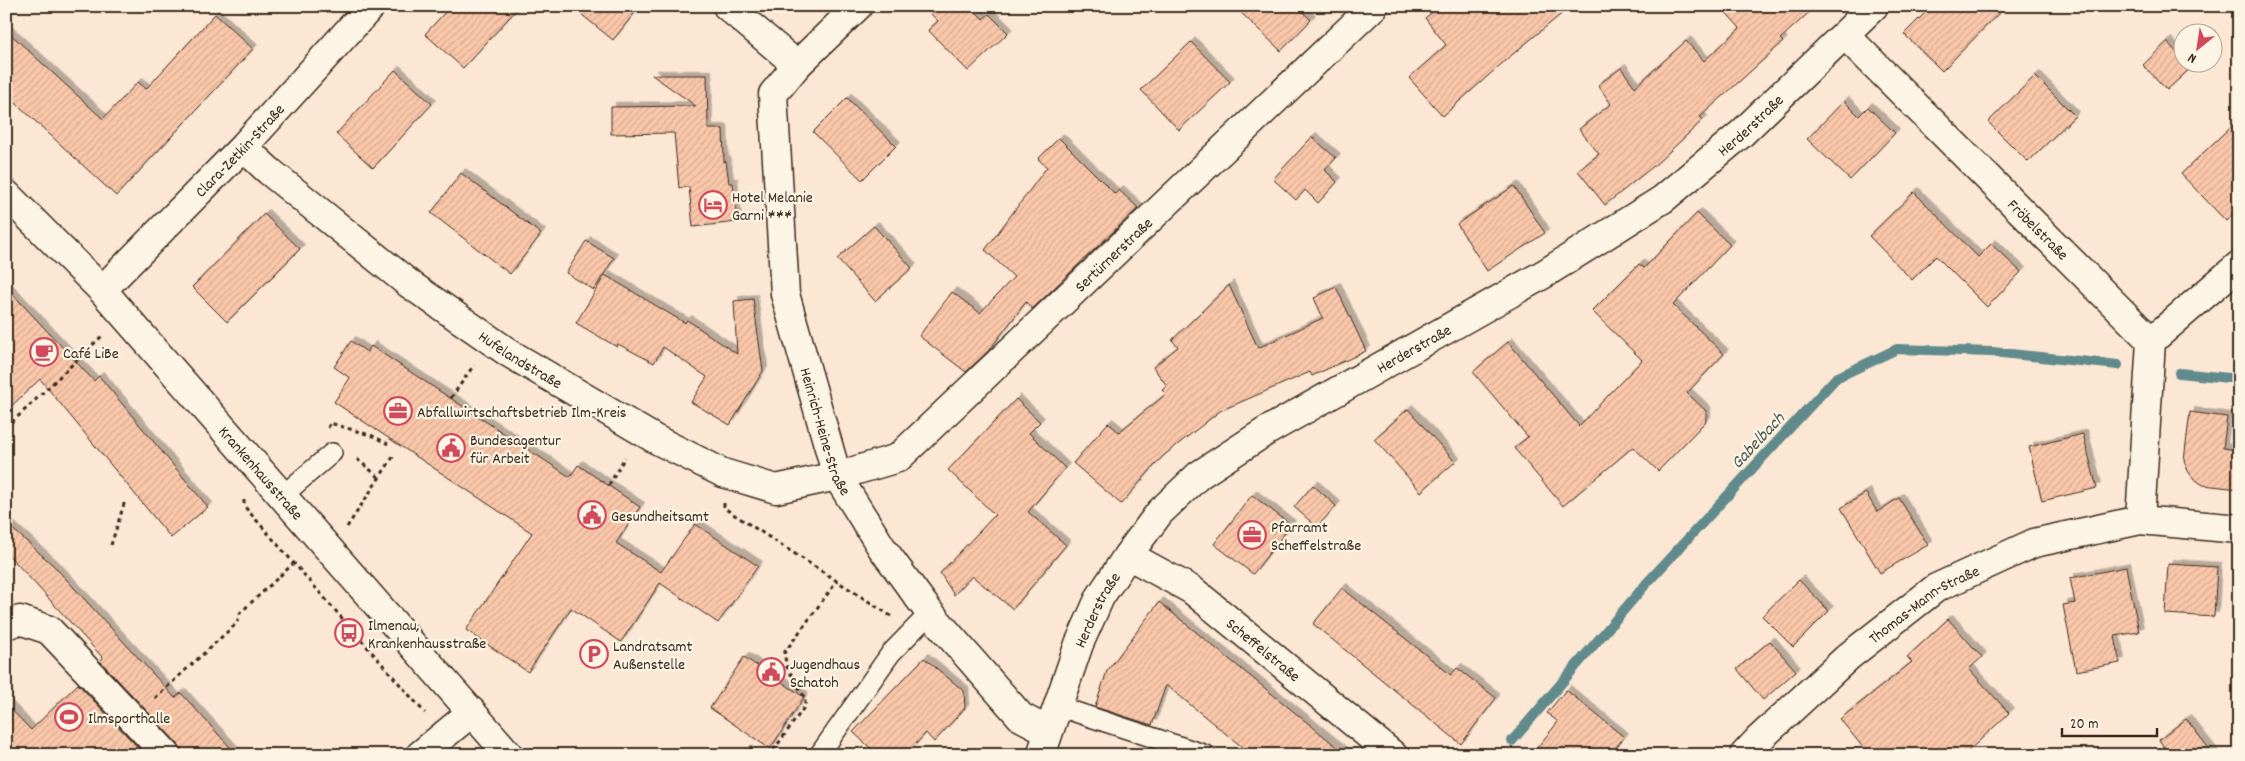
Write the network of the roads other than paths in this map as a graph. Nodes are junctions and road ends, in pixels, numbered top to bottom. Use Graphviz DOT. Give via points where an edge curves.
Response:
graph roads {
  1 [pos="371,6"];
  2 [pos="727,6"];
  3 [pos="858,6"];
  4 [pos="1374,6"];
  5 [pos="1874,6"];
  6 [pos="1845,35"];
  7 [pos="798,65"];
  8 [pos="243,147"];
  9 [pos="6,194"];
  10 [pos="2239,265"];
  11 [pos="102,290"];
  12 [pos="2151,341"];
  13 [pos="332,452"];
  14 [pos="837,476"];
  15 [pos="282,496"];
  16 [pos="2140,520"];
  17 [pos="2239,529"];
  18 [pos="1128,555"];
  19 [pos="921,621"];
  20 [pos="6,625"];
  21 [pos="472,712"];
  22 [pos="1048,731"];
  23 [pos="167,755"];
  24 [pos="420,755"];
  25 [pos="509,755"];
  26 [pos="819,755"];
  27 [pos="1206,755"];
  28 [pos="1393,755"];
  29 [pos="1744,755"];
  1 -- 8 [label="street, Clara-Zetkin-Straße"];
  2 -- 7 [label="street"];
  3 -- 7 [label="street, Heinrich-Heine-Straße"];
  4 -- 14 [label="street, Sertürnerstraße" via="898,458"];
  5 -- 6 [label="street, Herderstraße"];
  6 -- 12 [label="street, Fröbelstraße"];
  6 -- 18 [label="street, Herderstraße" via="1741,134 1663,199 1544,274 1266,432 1199,474 1160,512"];
  7 -- 14 [label="street, Heinrich-Heine-Straße" via="774,94 785,294"];
  8 -- 11 [label="street, Clara-Zetkin-Straße"];
  8 -- 14 [label="street, Hufelandstraße" via="408,283 509,353 655,439 723,473 776,489"];
  9 -- 11 [label="street, Krankenhausstraße"];
  10 -- 12 [label="street"];
  11 -- 15 [label="street, Krankenhausstraße"];
  12 -- 16 [label="street"];
  13 -- 15 [label="lane"];
  14 -- 19 [label="street, Heinrich-Heine-Straße" via="882,548"];
  15 -- 21 [label="street, Krankenhausstraße"];
  16 -- 17 [label="street, Thomas-Mann-Straße"];
  16 -- 29 [label="street, Thomas-Mann-Straße" via="2034,543 1936,588 1849,656"];
  18 -- 22 [label="street, Herderstraße" via="1100,597 1079,644"];
  18 -- 28 [label="street, Scheffelstraße" via="1192,590"];
  19 -- 22 [label="street, Heinrich-Heine-Straße" via="1021,717"];
  19 -- 26 [label="lane" via="891,653"];
  20 -- 23 [label="street" via="20,620 49,630"];
  21 -- 24 [label="street"];
  21 -- 25 [label="street, Krankenhausstraße"];
  22 -- 27 [label="lane"];
}
